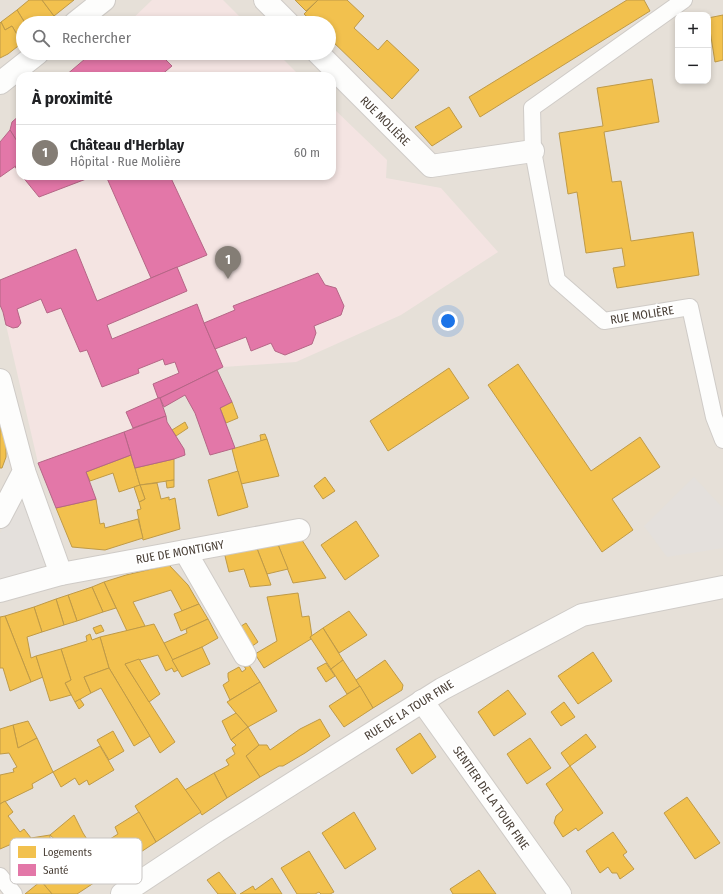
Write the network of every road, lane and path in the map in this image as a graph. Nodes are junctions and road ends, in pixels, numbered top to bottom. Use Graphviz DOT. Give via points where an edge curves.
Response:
graph roads {
  1 [pos="104,0"];
  2 [pos="265,0"];
  3 [pos="684,0"];
  4 [pos="84,16"];
  5 [pos="281,16"];
  6 [pos="29,60"];
  7 [pos="325,60"];
  8 [pos="0,83"];
  9 [pos="533,151"];
  10 [pos="0,380"];
  11 [pos="723,440"];
  12 [pos="24,472"];
  13 [pos="0,517"];
  14 [pos="299,530"];
  15 [pos="185,551"];
  16 [pos="61,574"];
  17 [pos="723,587"];
  18 [pos="0,592"];
  19 [pos="245,654"];
  20 [pos="422,701"];
  21 [pos="0,876"];
  22 [pos="142,881"];
  23 [pos="137,884"];
  24 [pos="14,894"];
  25 [pos="122,894"];
  26 [pos="560,894"];
  1 -- 4 [label="street"];
  2 -- 5 [label="street"];
  3 -- 9 [label="lane, RUE MOLIÈRE" via="532,108"];
  6 -- 8 [label="street"];
  7 -- 9 [label="street, RUE MOLIÈRE" via="431,166"];
  9 -- 11 [label="lane, RUE MOLIÈRE" via="557,280 604,321 690,307 714,417"];
  10 -- 12 [label="street"];
  12 -- 13 [label="street"];
  12 -- 16 [label="street"];
  14 -- 15 [label="street, RUE DE MONTIGNY"];
  15 -- 16 [label="street, RUE DE MONTIGNY"];
  15 -- 19 [label="street"];
  16 -- 18 [label="street, RUE DE MONTIGNY"];
  17 -- 20 [label="street, RUE DE LA TOUR FINE" via="582,615"];
  20 -- 22 [label="street, RUE DE LA TOUR FINE"];
  20 -- 26 [label="street, SENTIER DE LA TOUR FINE"];
  21 -- 24 [label="lane"];
  23 -- 25 [label="street, RUE DE LA TOUR FINE"];
}
